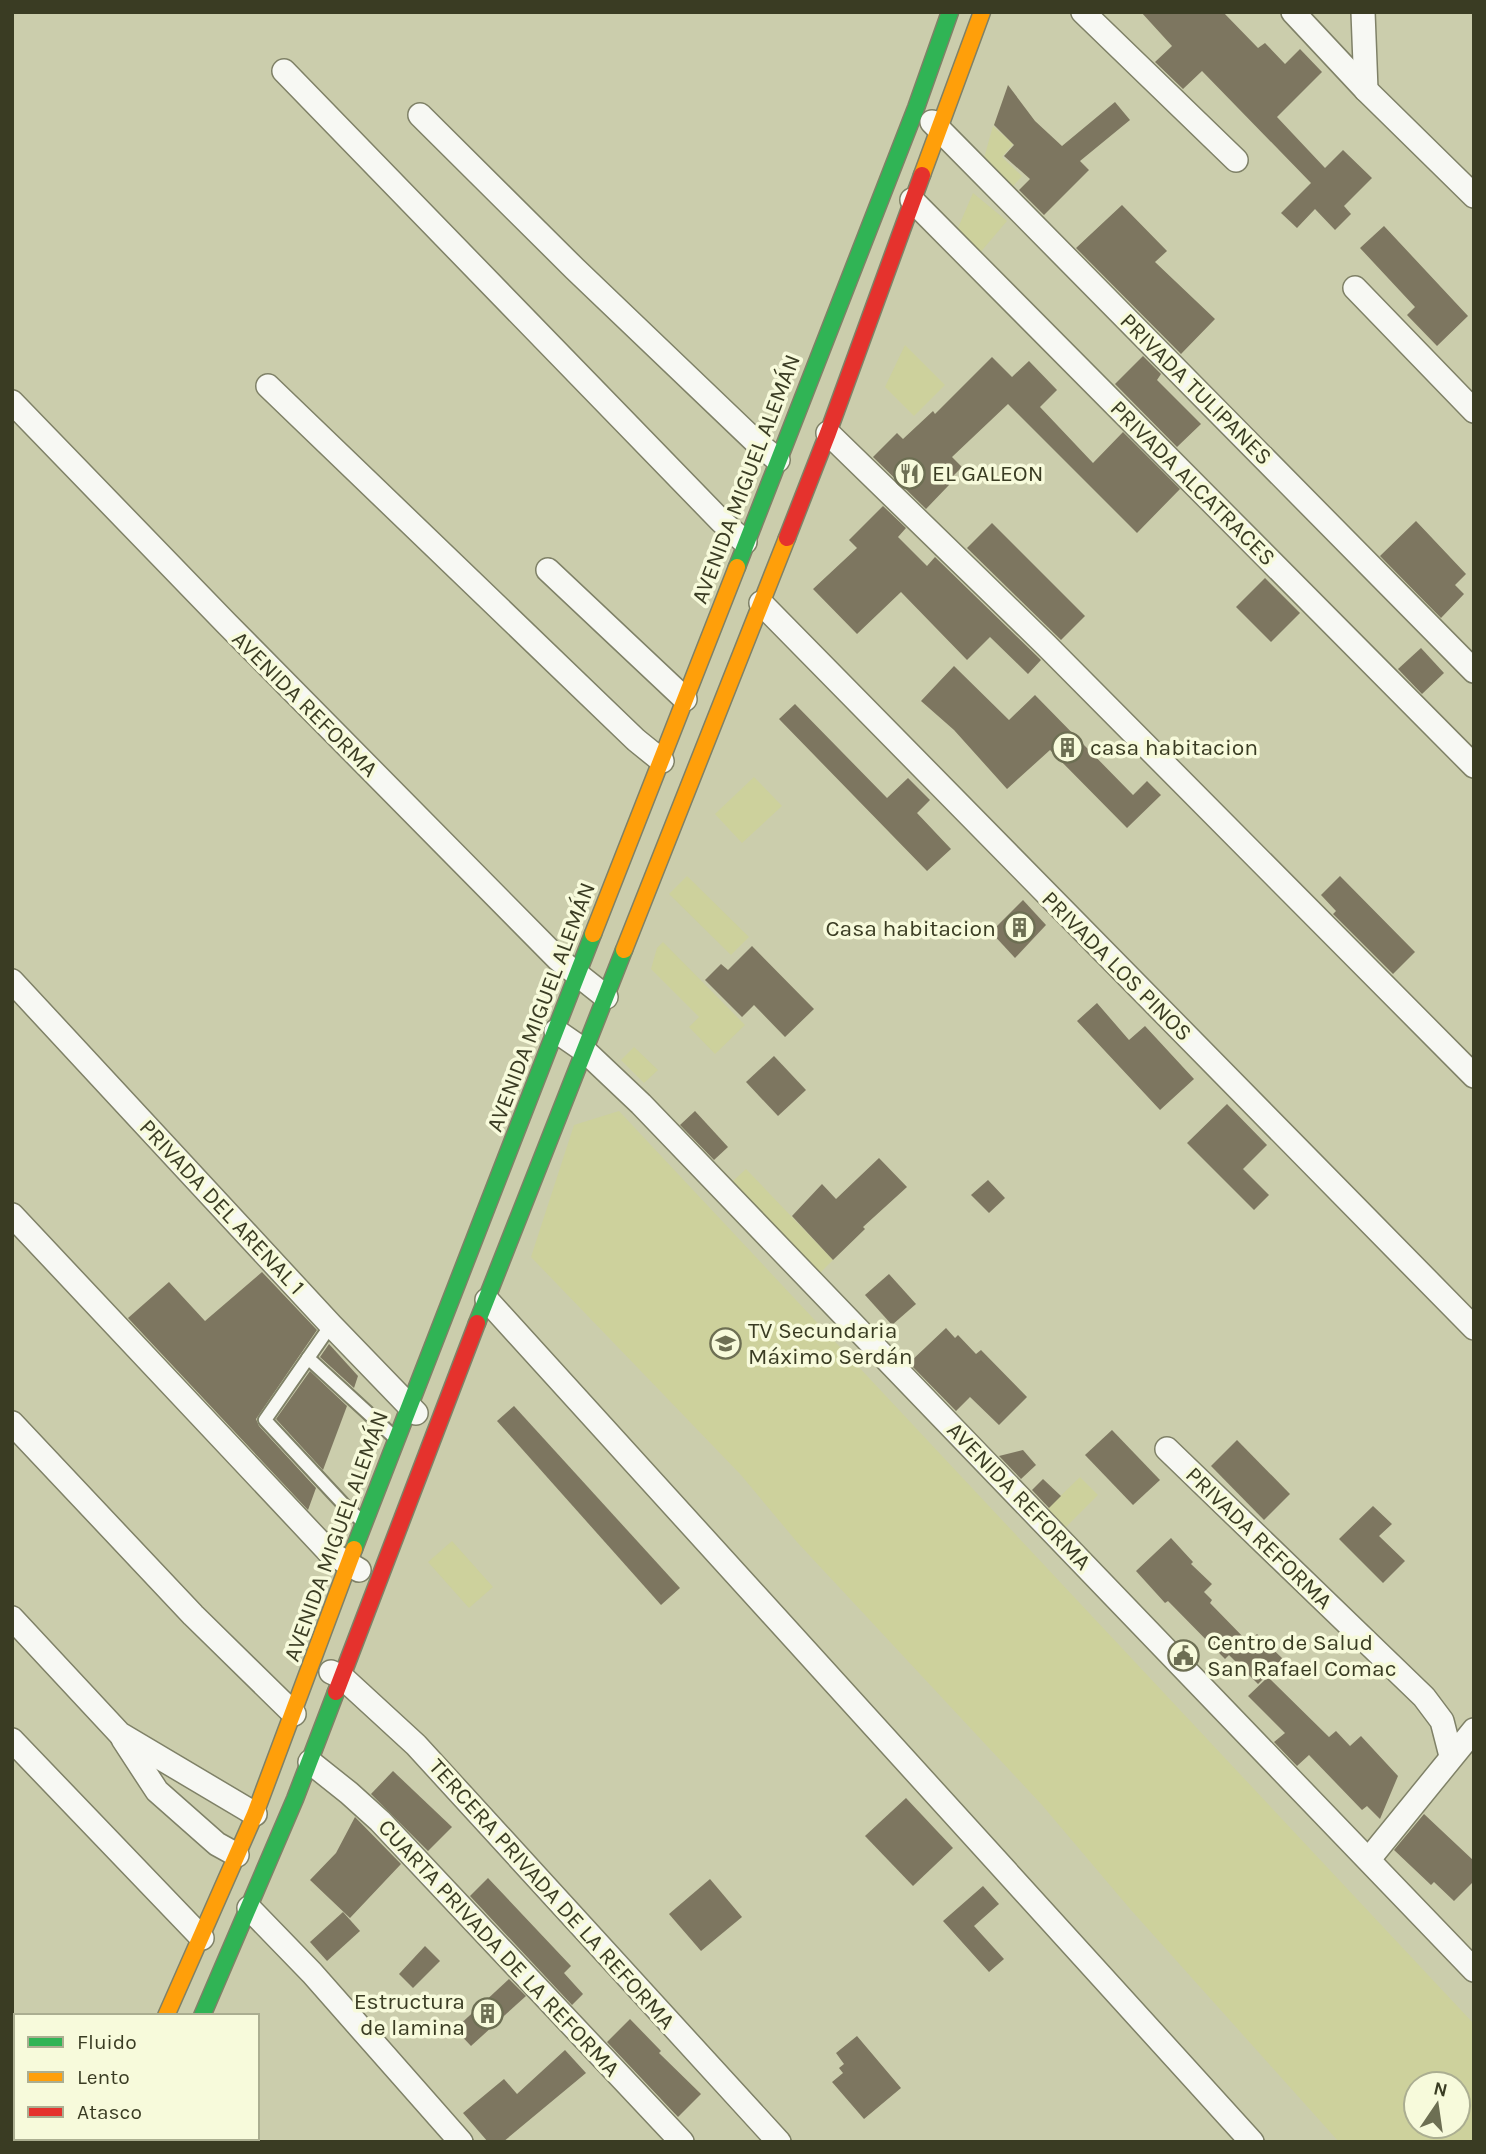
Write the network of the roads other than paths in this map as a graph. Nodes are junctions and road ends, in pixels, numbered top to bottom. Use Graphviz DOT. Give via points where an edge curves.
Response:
graph roads {
  1 [pos="950,12"];
  2 [pos="982,12"];
  3 [pos="1083,12"];
  4 [pos="1293,12"];
  5 [pos="1363,12"];
  6 [pos="284,71"];
  7 [pos="1366,90"];
  8 [pos="916,108"];
  9 [pos="420,116"];
  10 [pos="940,129"];
  11 [pos="1236,160"];
  12 [pos="1474,196"];
  13 [pos="912,200"];
  14 [pos="1355,288"];
  15 [pos="268,386"];
  16 [pos="12,402"];
  17 [pos="1474,411"];
  18 [pos="828,433"];
  19 [pos="778,460"];
  20 [pos="746,541"];
  21 [pos="548,570"];
  22 [pos="761,603"];
  23 [pos="1474,671"];
  24 [pos="685,699"];
  25 [pos="662,761"];
  26 [pos="1474,766"];
  27 [pos="577,975"];
  28 [pos="12,981"];
  29 [pos="606,997"];
  30 [pos="556,1031"];
  31 [pos="584,1052"];
  32 [pos="1474,1076"];
  33 [pos="12,1214"];
  34 [pos="487,1300"];
  35 [pos="331,1325"];
  36 [pos="1474,1328"];
  37 [pos="308,1358"];
  38 [pos="408,1405"];
  39 [pos="12,1423"];
  40 [pos="435,1431"];
  41 [pos="395,1439"];
  42 [pos="1167,1449"];
  43 [pos="363,1523"];
  44 [pos="348,1564"];
  45 [pos="378,1579"];
  46 [pos="12,1618"];
  47 [pos="312,1665"];
  48 [pos="342,1677"];
  49 [pos="294,1714"];
  50 [pos="1474,1730"];
  51 [pos="120,1734"];
  52 [pos="12,1740"];
  53 [pos="1451,1756"];
  54 [pos="310,1762"];
  55 [pos="255,1814"];
  56 [pos="237,1855"];
  57 [pos="1369,1859"];
  58 [pos="248,1908"];
  59 [pos="202,1938"];
  60 [pos="1474,1970"];
  61 [pos="167,2014"];
  62 [pos="203,2014"];
  63 [pos="461,2142"];
  64 [pos="682,2142"];
  65 [pos="779,2142"];
  66 [pos="1252,2142"];
  1 -- 8 [label="main road, AVENIDA MIGUEL ALEMÁN"];
  2 -- 10 [label="main road"];
  3 -- 11 [label="street"];
  4 -- 7 [label="street"];
  5 -- 7 [label="street"];
  6 -- 20 [label="street"];
  7 -- 12 [label="street"];
  8 -- 10 [label="street, PRIVADA TULIPANES"];
  8 -- 19 [label="main road, AVENIDA MIGUEL ALEMÁN"];
  9 -- 19 [label="street"];
  10 -- 13 [label="main road"];
  10 -- 23 [label="street, PRIVADA TULIPANES"];
  13 -- 18 [label="main road"];
  13 -- 26 [label="street, PRIVADA ALCATRACES"];
  14 -- 17 [label="street"];
  15 -- 25 [label="street"];
  16 -- 27 [label="street, AVENIDA REFORMA"];
  18 -- 22 [label="main road"];
  18 -- 32 [label="street" via="1046,645"];
  19 -- 20 [label="main road, AVENIDA MIGUEL ALEMÁN"];
  20 -- 24 [label="main road, AVENIDA MIGUEL ALEMÁN"];
  21 -- 24 [label="street"];
  22 -- 29 [label="main road"];
  22 -- 36 [label="street, PRIVADA LOS PINOS"];
  24 -- 25 [label="main road, AVENIDA MIGUEL ALEMÁN"];
  25 -- 27 [label="main road, AVENIDA MIGUEL ALEMÁN"];
  27 -- 29 [label="street, AVENIDA REFORMA"];
  27 -- 30 [label="main road, AVENIDA MIGUEL ALEMÁN"];
  28 -- 35 [label="street, PRIVADA DEL ARENAL 1"];
  29 -- 31 [label="main road"];
  30 -- 31 [label="street, AVENIDA REFORMA"];
  30 -- 38 [label="main road, AVENIDA MIGUEL ALEMÁN"];
  31 -- 34 [label="main road"];
  31 -- 57 [label="street, AVENIDA REFORMA" via="650,1114"];
  33 -- 44 [label="street" via="329,1552"];
  34 -- 40 [label="main road"];
  34 -- 66 [label="street"];
  35 -- 37 [label="lane"];
  35 -- 38 [label="street, PRIVADA DEL ARENAL 1"];
  37 -- 41 [label="lane"];
  37 -- 43 [label="lane" via="265,1420"];
  38 -- 40 [label="street, PRIVADA DEL ARENAL 1"];
  38 -- 41 [label="main road, AVENIDA MIGUEL ALEMÁN"];
  39 -- 49 [label="street" via="193,1615"];
  40 -- 45 [label="main road"];
  41 -- 43 [label="main road, AVENIDA MIGUEL ALEMÁN"];
  42 -- 53 [label="street, PRIVADA REFORMA" via="1424,1696 1442,1721"];
  43 -- 44 [label="main road, AVENIDA MIGUEL ALEMÁN"];
  44 -- 45 [label="street"];
  44 -- 47 [label="main road, AVENIDA MIGUEL ALEMÁN"];
  45 -- 48 [label="main road"];
  46 -- 51 [label="street"];
  47 -- 48 [label="street, TERCERA PRIVADA DE LA REFORMA"];
  47 -- 49 [label="main road, AVENIDA MIGUEL ALEMÁN"];
  48 -- 54 [label="main road"];
  48 -- 65 [label="street, TERCERA PRIVADA DE LA REFORMA" via="416,1745"];
  49 -- 55 [label="main road, AVENIDA MIGUEL ALEMÁN"];
  50 -- 53 [label="street"];
  51 -- 55 [label="street"];
  51 -- 56 [label="street" via="157,1791 217,1844"];
  52 -- 59 [label="street"];
  53 -- 57 [label="street"];
  54 -- 58 [label="main road"];
  54 -- 64 [label="street, CUARTA PRIVADA DE LA REFORMA" via="380,1821"];
  55 -- 56 [label="main road, AVENIDA MIGUEL ALEMÁN"];
  56 -- 59 [label="main road, AVENIDA MIGUEL ALEMÁN"];
  57 -- 60 [label="street, AVENIDA REFORMA"];
  58 -- 62 [label="main road"];
  58 -- 63 [label="street" via="312,1973"];
  59 -- 61 [label="main road, AVENIDA MIGUEL ALEMÁN"];
}
